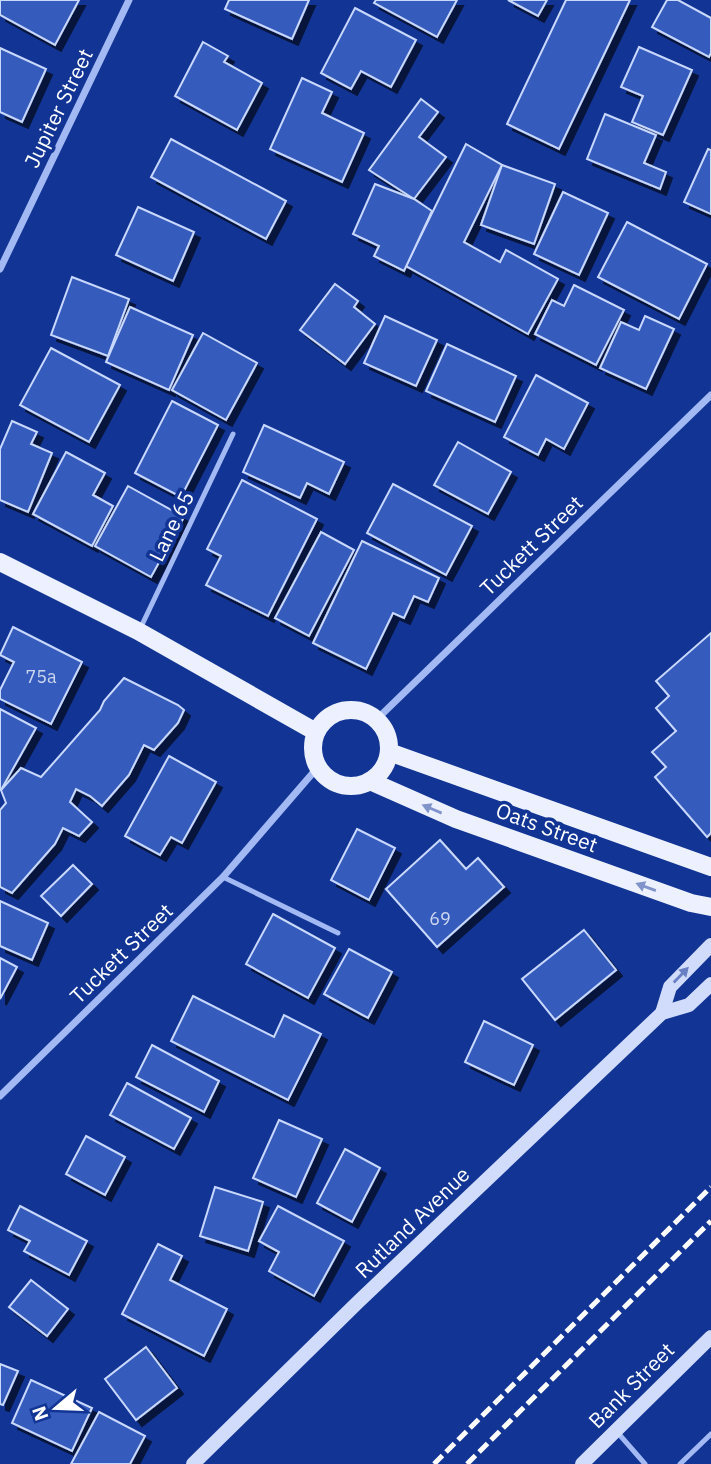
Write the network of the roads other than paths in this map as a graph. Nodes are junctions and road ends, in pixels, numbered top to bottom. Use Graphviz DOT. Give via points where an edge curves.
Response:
graph roads {
  1 [pos="129,0"];
  2 [pos="0,270"];
  3 [pos="711,395"];
  4 [pos="233,434"];
  5 [pos="0,562"];
  6 [pos="138,631"];
  7 [pos="376,720"];
  8 [pos="316,732"];
  9 [pos="389,752"];
  10 [pos="318,767"];
  11 [pos="370,782"];
  12 [pos="711,867"];
  13 [pos="223,877"];
  14 [pos="711,907"];
  15 [pos="338,933"];
  16 [pos="711,945"];
  17 [pos="711,984"];
  18 [pos="662,1013"];
  19 [pos="0,1096"];
  20 [pos="711,1337"];
  21 [pos="616,1430"];
  22 [pos="711,1434"];
  23 [pos="193,1464"];
  24 [pos="582,1464"];
  25 [pos="645,1464"];
  26 [pos="680,1464"];
  1 -- 2 [label="street, Jupiter Street"];
  3 -- 7 [label="street, Tuckett Street"];
  4 -- 6 [label="lane, Lane 65"];
  5 -- 6 [label="main road"];
  6 -- 8 [label="main road"];
  7 -- 8 [label="main road" via="366,713 343,710 322,722"];
  7 -- 9 [label="main road" via="388,740"];
  8 -- 10 [label="main road" via="313,756"];
  9 -- 11 [label="main road" via="386,764"];
  9 -- 12 [label="main road, Oats Street"];
  10 -- 11 [label="main road" via="335,783 359,786"];
  10 -- 13 [label="street, Tuckett Street"];
  14 -- 11 [label="main road, Oats Street, one-way" via="456,819"];
  13 -- 15 [label="lane"];
  13 -- 19 [label="street, Tuckett Street"];
  18 -- 16 [label="street, Rutland Avenue, one-way" via="670,987"];
  17 -- 18 [label="street, Rutland Avenue" via="689,1005"];
  18 -- 23 [label="street, Rutland Avenue"];
  20 -- 21 [label="street, Bank Street"];
  21 -- 24 [label="street, Bank Street"];
  21 -- 25 [label="lane"];
  22 -- 26 [label="lane"];
}
